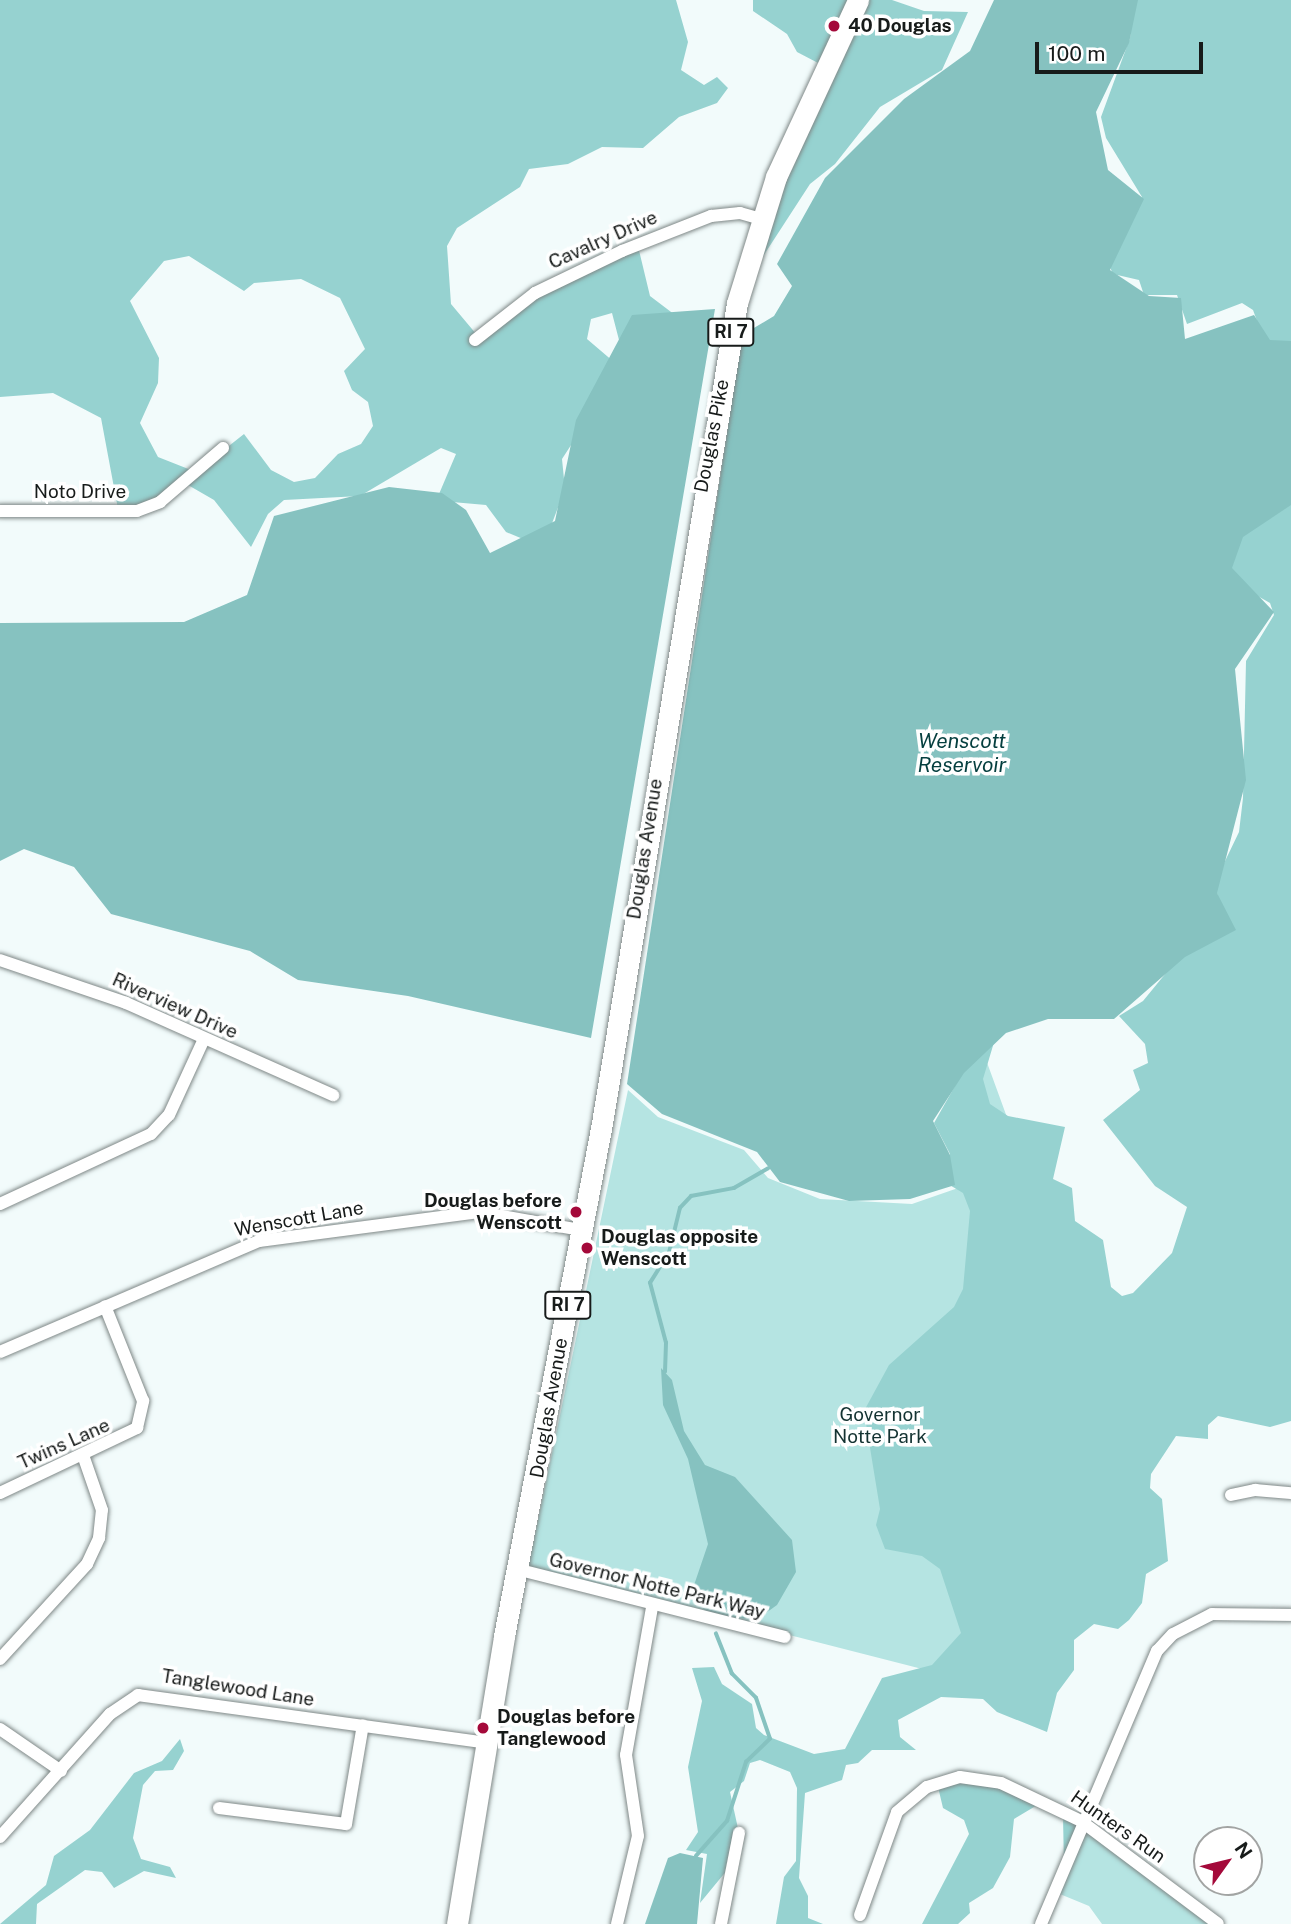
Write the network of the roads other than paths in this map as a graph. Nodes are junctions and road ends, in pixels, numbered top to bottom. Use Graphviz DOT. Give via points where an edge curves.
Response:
graph roads {
  1 [pos="858,0"];
  2 [pos="761,219"];
  3 [pos="475,340"];
  4 [pos="223,448"];
  5 [pos="0,511"];
  6 [pos="671,684"];
  7 [pos="0,960"];
  8 [pos="204,1040"];
  9 [pos="332,1095"];
  10 [pos="0,1205"];
  11 [pos="581,1230"];
  12 [pos="105,1306"];
  13 [pos="0,1352"];
  14 [pos="84,1458"];
  15 [pos="0,1493"];
  16 [pos="1291,1493"];
  17 [pos="1231,1495"];
  18 [pos="520,1570"];
  19 [pos="652,1607"];
  20 [pos="1291,1615"];
  21 [pos="785,1637"];
  22 [pos="0,1658"];
  23 [pos="363,1725"];
  24 [pos="0,1729"];
  25 [pos="487,1743"];
  26 [pos="61,1771"];
  27 [pos="219,1808"];
  28 [pos="1081,1821"];
  29 [pos="739,1833"];
  30 [pos="0,1837"];
  31 [pos="860,1915"];
  32 [pos="457,1924"];
  33 [pos="617,1924"];
  34 [pos="721,1924"];
  35 [pos="1041,1924"];
  36 [pos="1219,1924"];
  1 -- 2 [label="main road, Douglas Pike / RI 7"];
  2 -- 3 [label="street, Cavalry Drive" via="740,213 702,218 622,251 535,293"];
  2 -- 6 [label="main road, Douglas Pike / RI 7" via="734,317"];
  4 -- 5 [label="street, Noto Drive" via="160,502 137,511"];
  6 -- 11 [label="main road, Douglas Avenue / RI 7"];
  7 -- 8 [label="street, Riverview Drive" via="78,984"];
  8 -- 9 [label="street, Riverview Drive"];
  8 -- 10 [label="street" via="169,1115 151,1134"];
  11 -- 12 [label="street, Wenscott Lane" via="479,1212 259,1241"];
  11 -- 18 [label="main road, Douglas Avenue / RI 7"];
  12 -- 13 [label="street, Wenscott Lane"];
  12 -- 14 [label="street, Twins Lane" via="143,1401 142,1416 126,1437"];
  14 -- 15 [label="street, Twins Lane"];
  14 -- 22 [label="street" via="102,1510 99,1538 88,1564"];
  16 -- 17 [label="street" via="1255,1490"];
  18 -- 19 [label="street, Governor Notte Park Way"];
  18 -- 25 [label="main road, Douglas Avenue / RI 7"];
  19 -- 21 [label="street, Governor Notte Park Way"];
  19 -- 33 [label="street" via="626,1755 638,1836"];
  20 -- 28 [label="street" via="1212,1614 1173,1634 1147,1669"];
  23 -- 25 [label="street, Tanglewood Lane"];
  23 -- 26 [label="street, Tanglewood Lane" via="149,1693 110,1714"];
  23 -- 27 [label="street" via="346,1824"];
  24 -- 26 [label="street"];
  25 -- 32 [label="main road, Douglas Avenue / RI 7"];
  26 -- 30 [label="street, Tanglewood Lane"];
  28 -- 31 [label="street, Hunters Run" via="1001,1783 960,1777 935,1784 910,1799 886,1830 874,1887"];
  28 -- 35 [label="street"];
  28 -- 36 [label="street, Hunters Run"];
  29 -- 34 [label="street"];
}
